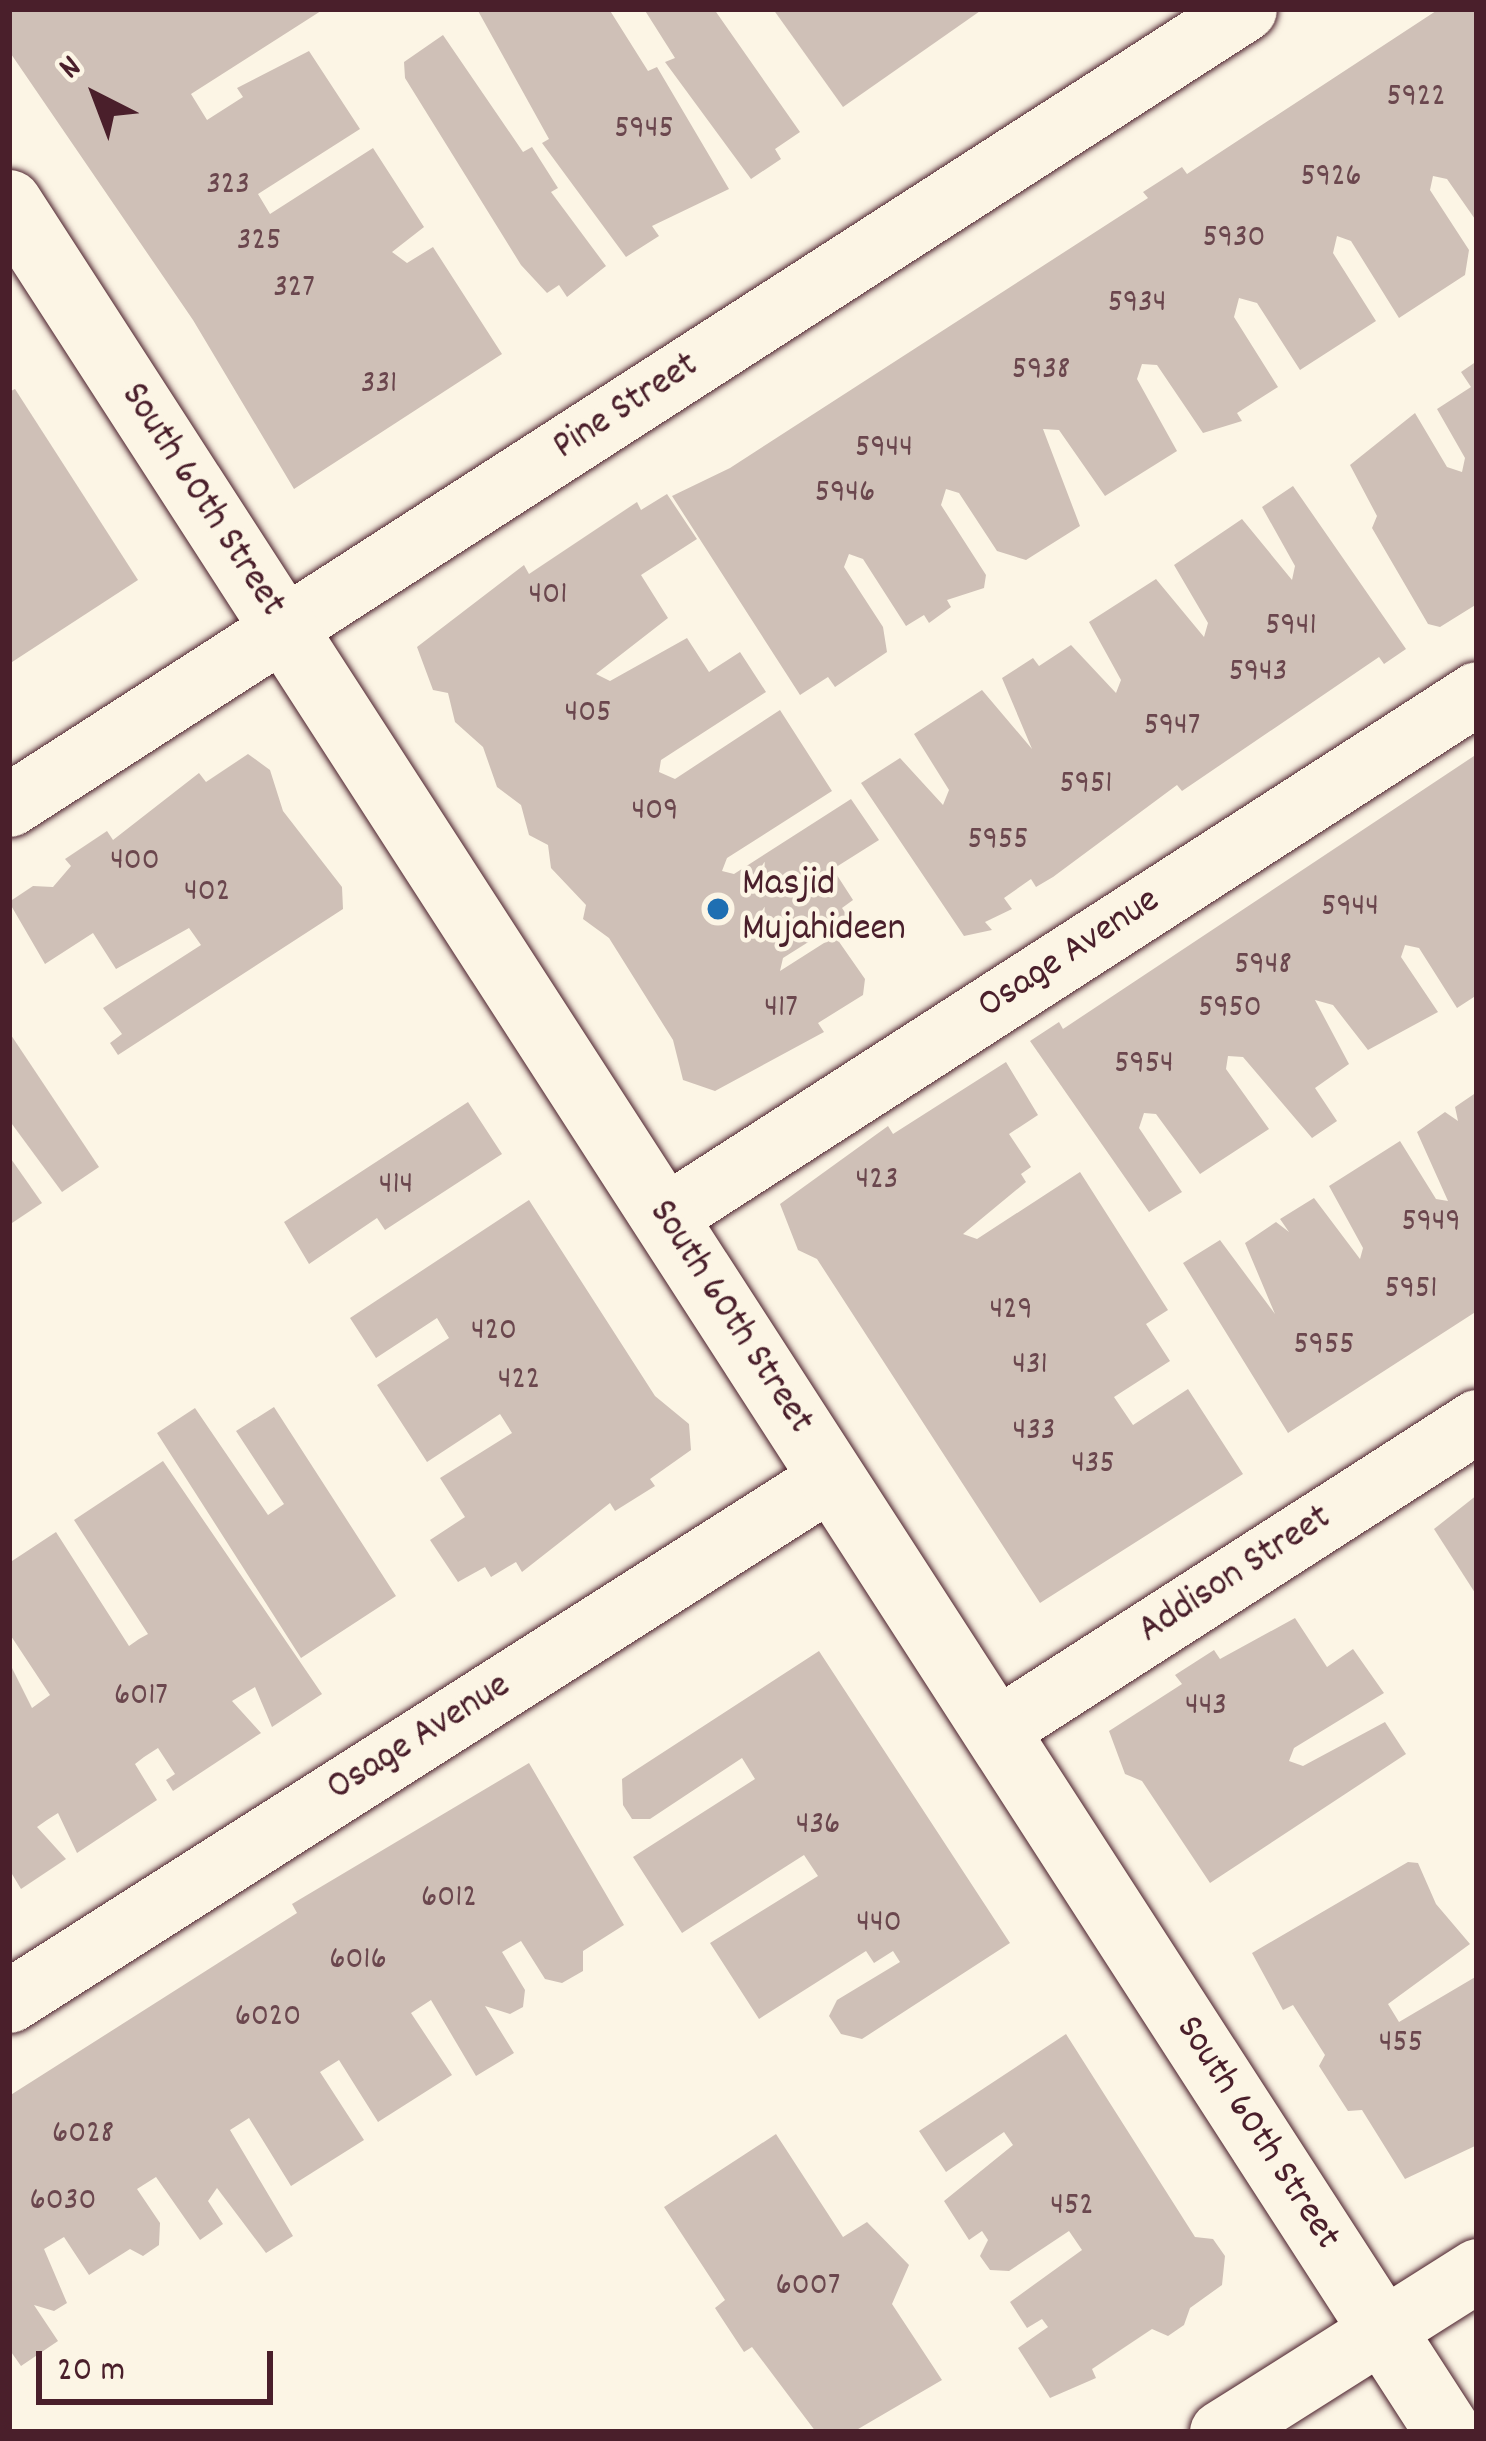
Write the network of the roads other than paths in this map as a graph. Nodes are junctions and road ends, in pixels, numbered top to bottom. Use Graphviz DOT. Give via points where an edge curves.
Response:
graph roads {
  1 [pos="1245,9"];
  2 [pos="9,203"];
  3 [pos="284,629"];
  4 [pos="1477,693"];
  5 [pos="9,805"];
  6 [pos="664,1217"];
  7 [pos="1477,1421"];
  8 [pos="832,1477"];
  9 [pos="996,1730"];
  10 [pos="9,2001"];
  11 [pos="1477,2270"];
  12 [pos="1382,2330"];
  13 [pos="1221,2432"];
  14 [pos="1448,2432"];
  1 -- 3 [label="street, Pine Street"];
  2 -- 3 [label="street, South 60th Street"];
  3 -- 5 [label="street, Pine Street"];
  3 -- 6 [label="street, South 60th Street"];
  4 -- 6 [label="street, Osage Avenue"];
  6 -- 8 [label="street, South 60th Street"];
  7 -- 9 [label="street, Addison Street"];
  8 -- 9 [label="street, South 60th Street"];
  8 -- 10 [label="street, Osage Avenue"];
  9 -- 12 [label="street, South 60th Street"];
  11 -- 12 [label="street"];
  12 -- 13 [label="street"];
  12 -- 14 [label="street, South 60th Street"];
}
